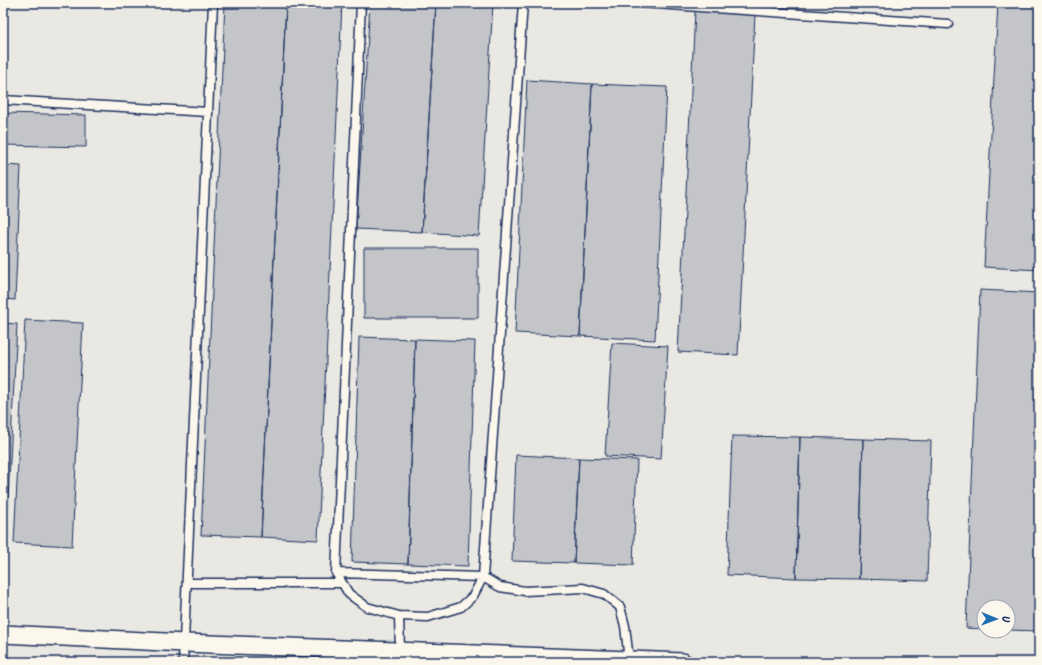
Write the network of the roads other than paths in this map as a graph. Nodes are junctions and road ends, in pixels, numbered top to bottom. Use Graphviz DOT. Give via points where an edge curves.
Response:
graph roads {
  1 [pos="213,3"];
  2 [pos="361,3"];
  3 [pos="523,3"];
  4 [pos="641,3"];
  5 [pos="948,24"];
  6 [pos="3,100"];
  7 [pos="208,112"];
  8 [pos="336,573"];
  9 [pos="483,577"];
  10 [pos="188,583"];
  11 [pos="342,583"];
  12 [pos="399,616"];
  13 [pos="3,634"];
  14 [pos="185,643"];
  15 [pos="400,651"];
  16 [pos="345,655"];
  17 [pos="629,660"];
  18 [pos="183,662"];
  19 [pos="680,662"];
  20 [pos="683,662"];
  1 -- 7 [label="lane"];
  2 -- 8 [label="lane"];
  3 -- 9 [label="lane"];
  4 -- 5 [label="lane"];
  6 -- 7 [label="lane"];
  7 -- 10 [label="lane"];
  8 -- 9 [label="lane"];
  8 -- 11 [label="lane"];
  9 -- 12 [label="lane" via="473,596 461,607 428,617"];
  9 -- 17 [label="lane" via="500,587 525,590 583,588 604,594 620,607"];
  10 -- 11 [label="lane"];
  10 -- 14 [label="lane"];
  11 -- 12 [label="lane" via="349,594 367,607"];
  12 -- 15 [label="lane"];
  13 -- 14 [label="street"];
  14 -- 16 [label="street"];
  14 -- 18 [label="lane"];
  15 -- 16 [label="street"];
  15 -- 17 [label="street"];
  17 -- 19 [label="street"];
  19 -- 20 [label="street"];
}
